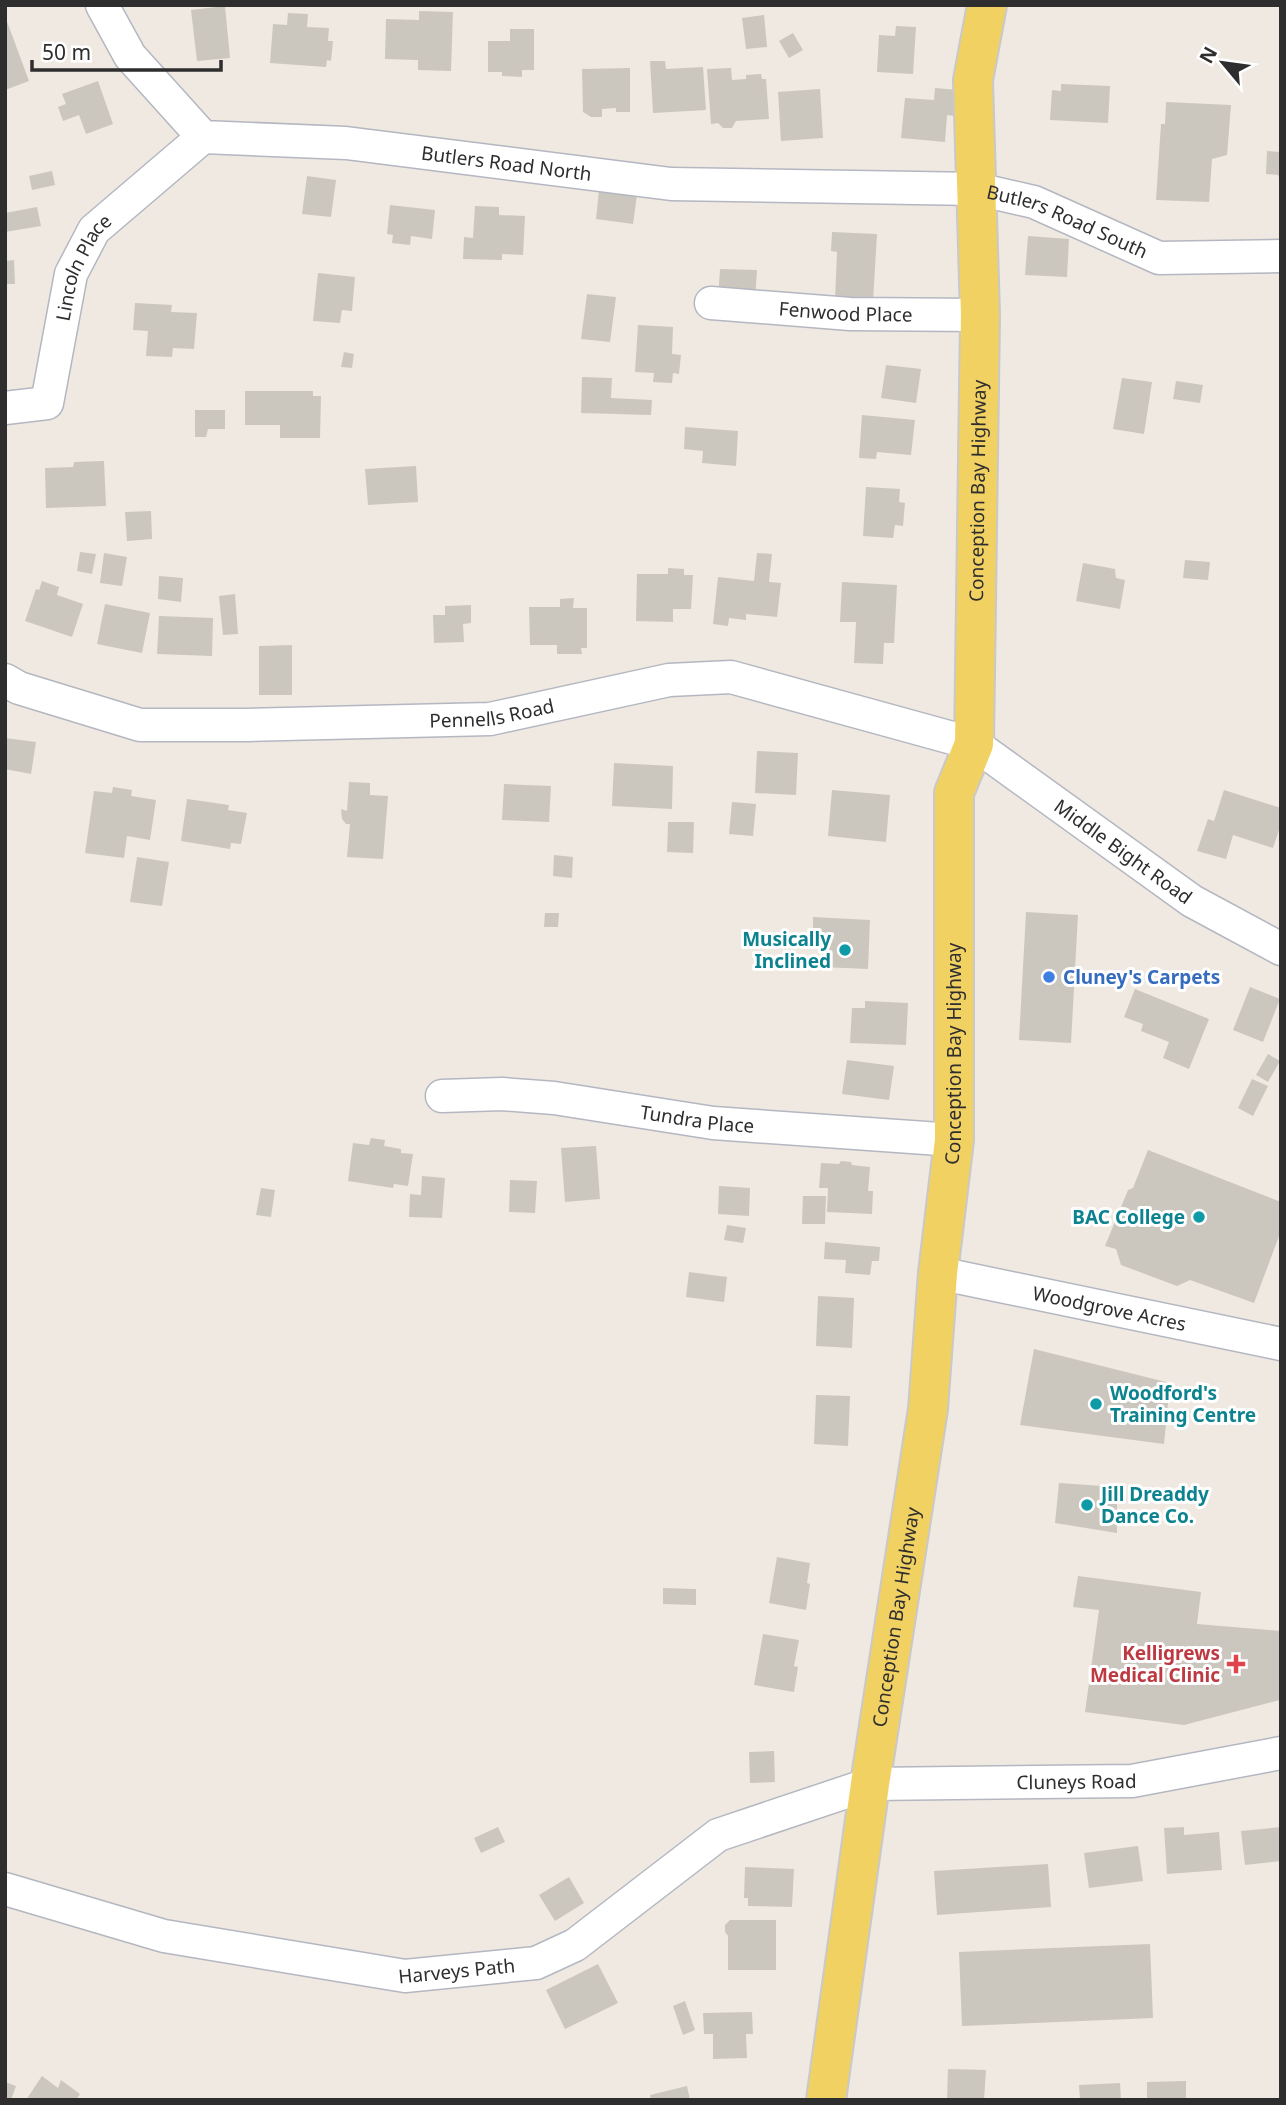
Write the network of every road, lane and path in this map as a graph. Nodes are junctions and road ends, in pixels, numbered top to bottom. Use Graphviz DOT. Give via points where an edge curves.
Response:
graph roads {
  1 [pos="102,5"];
  2 [pos="987,5"];
  3 [pos="203,137"];
  4 [pos="977,189"];
  5 [pos="1281,256"];
  6 [pos="711,303"];
  7 [pos="979,315"];
  8 [pos="5,408"];
  9 [pos="5,680"];
  10 [pos="974,744"];
  11 [pos="1281,949"];
  12 [pos="442,1096"];
  13 [pos="954,1140"];
  14 [pos="938,1273"];
  15 [pos="1281,1343"];
  16 [pos="1281,1753"];
  17 [pos="870,1784"];
  18 [pos="5,1889"];
  19 [pos="826,2100"];
  1 -- 3 [label="street" via="130,56"];
  2 -- 4 [label="main road, Conception Bay Highway" via="973,80"];
  3 -- 4 [label="street, Butlers Road North" via="345,143 671,184"];
  3 -- 8 [label="street, Lincoln Place" via="94,230 71,274 47,402"];
  4 -- 5 [label="street, Butlers Road South" via="1034,202 1159,258"];
  4 -- 7 [label="main road, Conception Bay Highway"];
  6 -- 7 [label="street, Fenwood Place" via="850,314"];
  7 -- 10 [label="main road, Conception Bay Highway"];
  9 -- 10 [label="street, Pennells Road" via="140,725 247,725 490,719 669,680 731,677"];
  10 -- 11 [label="street, Middle Bight Road" via="1192,901"];
  10 -- 13 [label="main road, Conception Bay Highway" via="954,793"];
  12 -- 13 [label="street, Tundra Place" via="554,1098 713,1123"];
  13 -- 14 [label="main road, Conception Bay Highway"];
  14 -- 15 [label="street, Woodgrove Acres"];
  14 -- 17 [label="main road, Conception Bay Highway" via="928,1409"];
  16 -- 17 [label="street, Cluneys Road" via="1132,1781"];
  17 -- 18 [label="street, Harveys Path" via="718,1835 575,1945 536,1963 405,1976 164,1936"];
  17 -- 19 [label="main road, Conception Bay Highway"];
}
